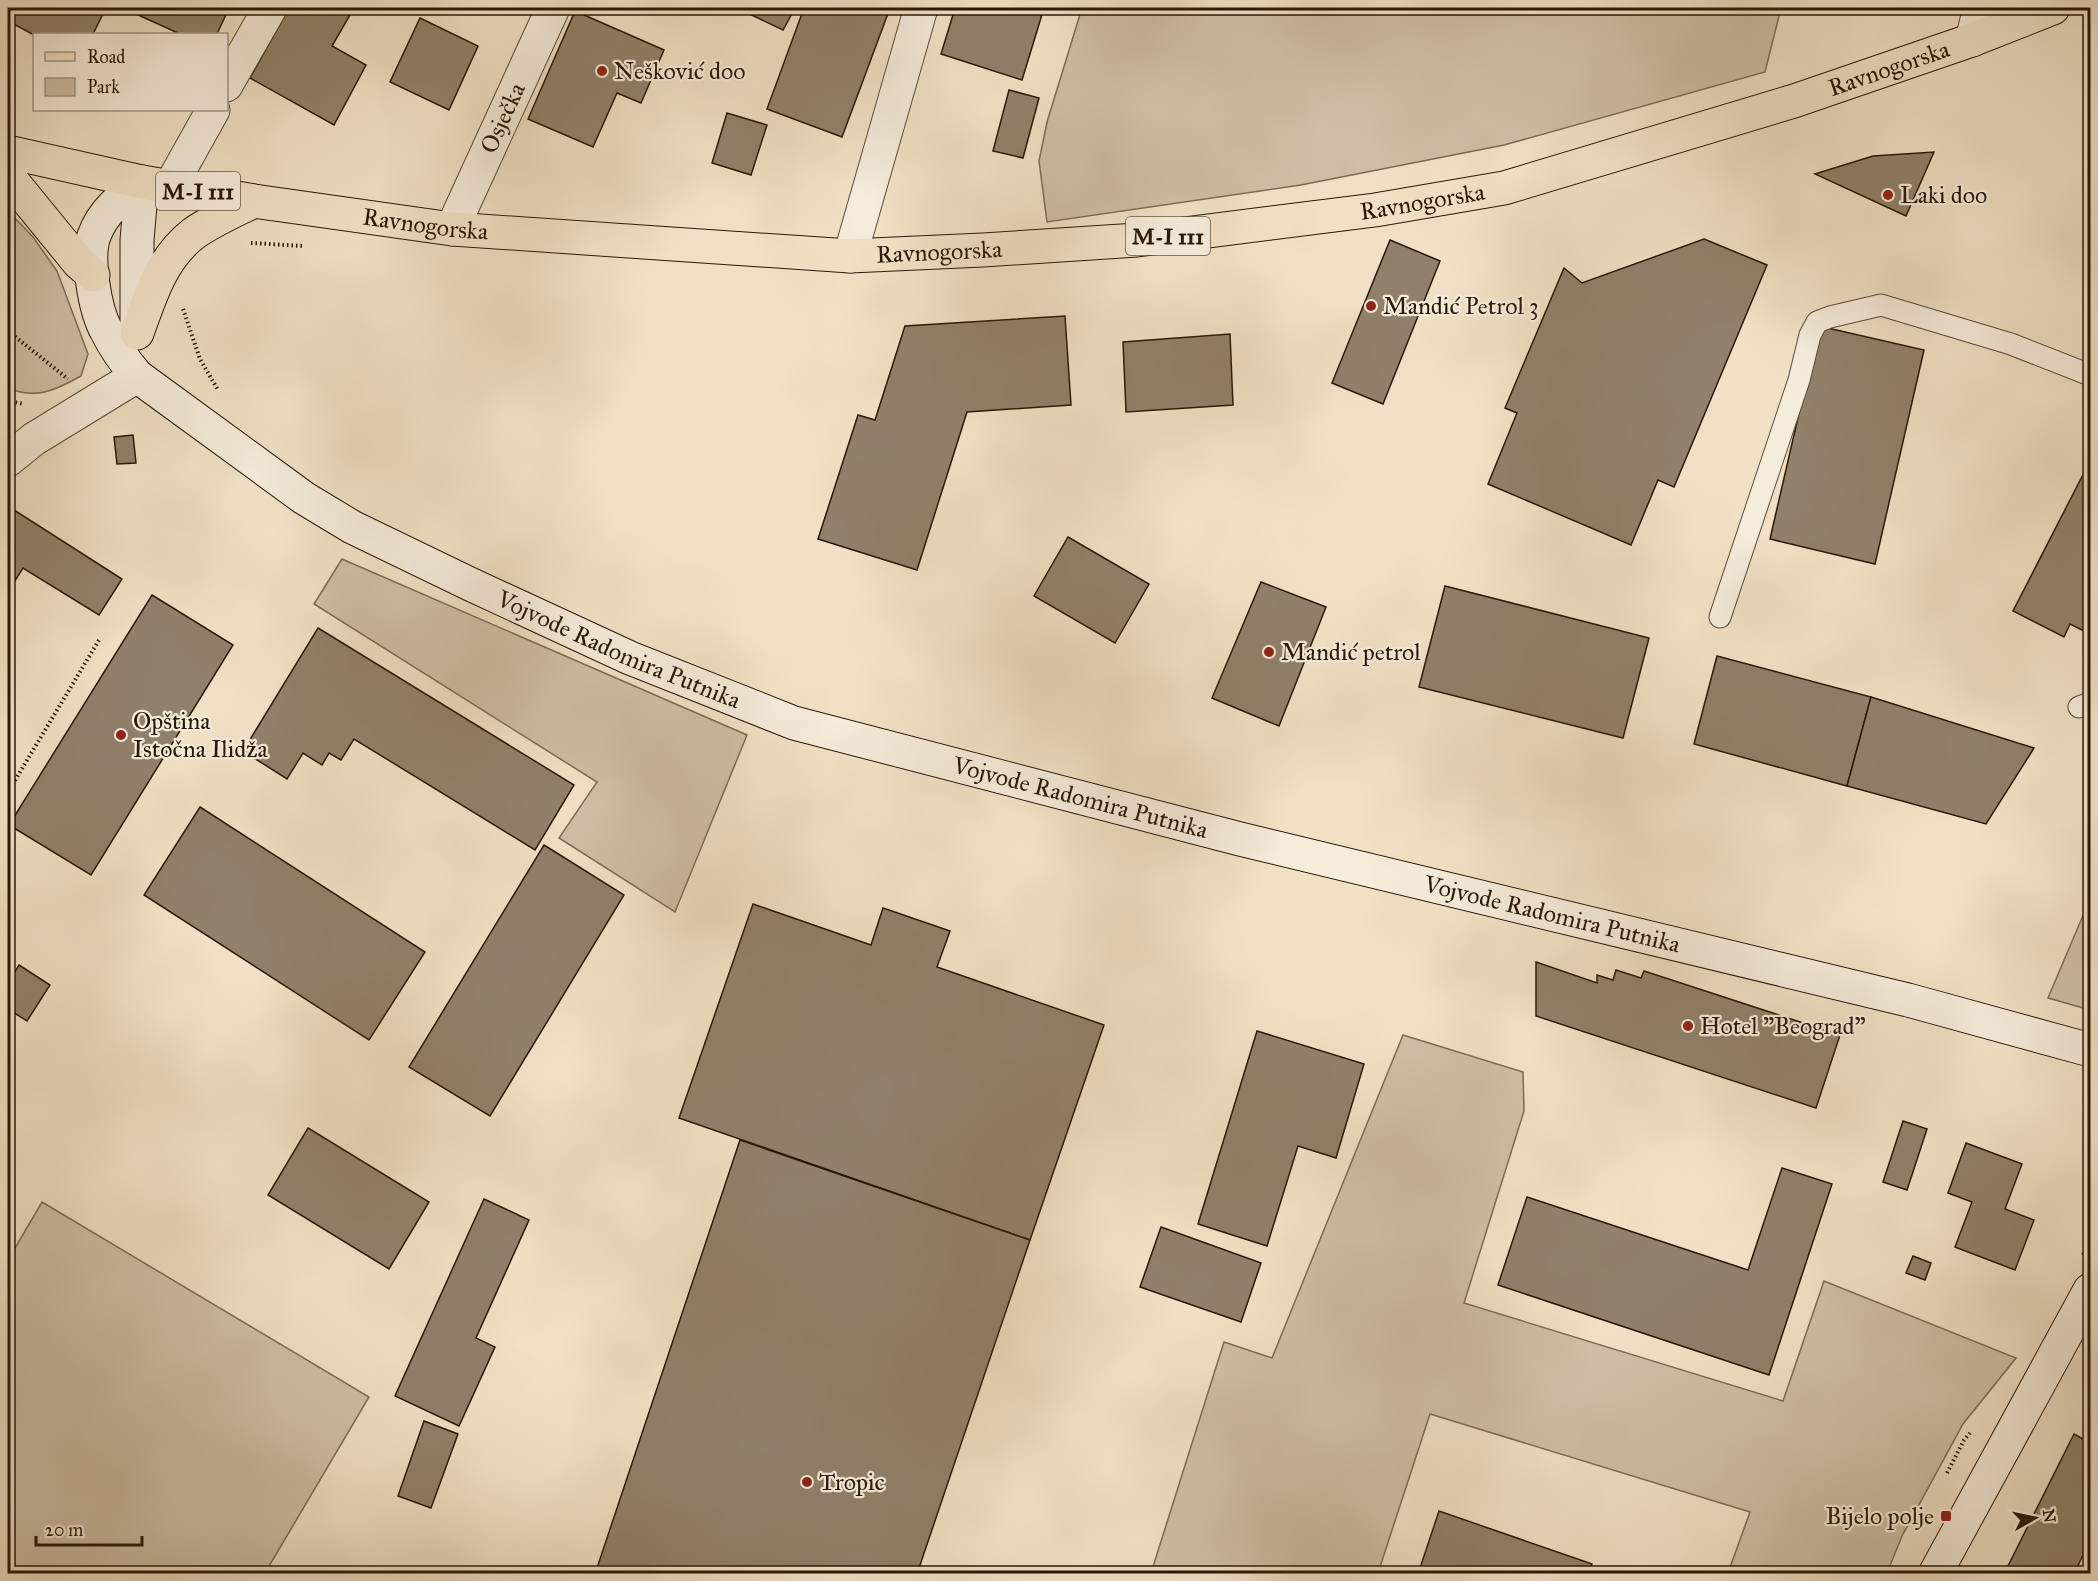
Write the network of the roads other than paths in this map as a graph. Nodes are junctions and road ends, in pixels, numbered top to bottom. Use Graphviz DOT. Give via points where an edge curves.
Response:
graph roads {
  1 [pos="270,8"];
  2 [pos="553,8"];
  3 [pos="921,8"];
  4 [pos="1980,8"];
  5 [pos="2053,8"];
  6 [pos="1972,40"];
  7 [pos="228,82"];
  8 [pos="212,111"];
  9 [pos="8,152"];
  10 [pos="8,176"];
  11 [pos="156,184"];
  12 [pos="254,201"];
  13 [pos="452,229"];
  14 [pos="850,256"];
  15 [pos="93,275"];
  16 [pos="137,333"];
  17 [pos="2091,375"];
  18 [pos="137,376"];
  19 [pos="8,457"];
  20 [pos="1720,616"];
  21 [pos="2091,1050"];
  22 [pos="2091,1290"];
  23 [pos="1935,1574"];
  1 -- 7 [label="main road"];
  2 -- 13 [label="main road, Osječka"];
  3 -- 14 [label="main road, Ravnogorska"];
  4 -- 6 [label="main road, Ravnogorska"];
  5 -- 6 [label="main road, Ravnogorska / M-I 111"];
  6 -- 14 [label="main road, Ravnogorska / M-I 111" via="1794,101 1504,188 1375,210 1137,240"];
  8 -- 11 [label="main road"];
  9 -- 11 [label="main road, Ravnogorska / M-I 111"];
  10 -- 15 [label="main road"];
  11 -- 12 [label="main road, Ravnogorska / M-I 111"];
  11 -- 15 [label="main road, Vojvode Radomira Putnika" via="114,203 101,221 93,238"];
  11 -- 16 [label="main road" via="137,240"];
  12 -- 13 [label="main road, Ravnogorska / M-I 111"];
  12 -- 16 [label="main road" via="194,233 181,246 160,273"];
  13 -- 14 [label="main road, Ravnogorska / M-I 111"];
  15 -- 18 [label="main road, Vojvode Radomira Putnika" via="105,328"];
  16 -- 18 [label="main road"];
  17 -- 20 [label="lane" via="2011,344 1881,305 1817,322"];
  18 -- 19 [label="main road"];
  18 -- 21 [label="main road, Vojvode Radomira Putnika" via="294,492 352,527 630,658 794,723 1229,836 1899,998"];
  22 -- 23 [label="main road"];
}
